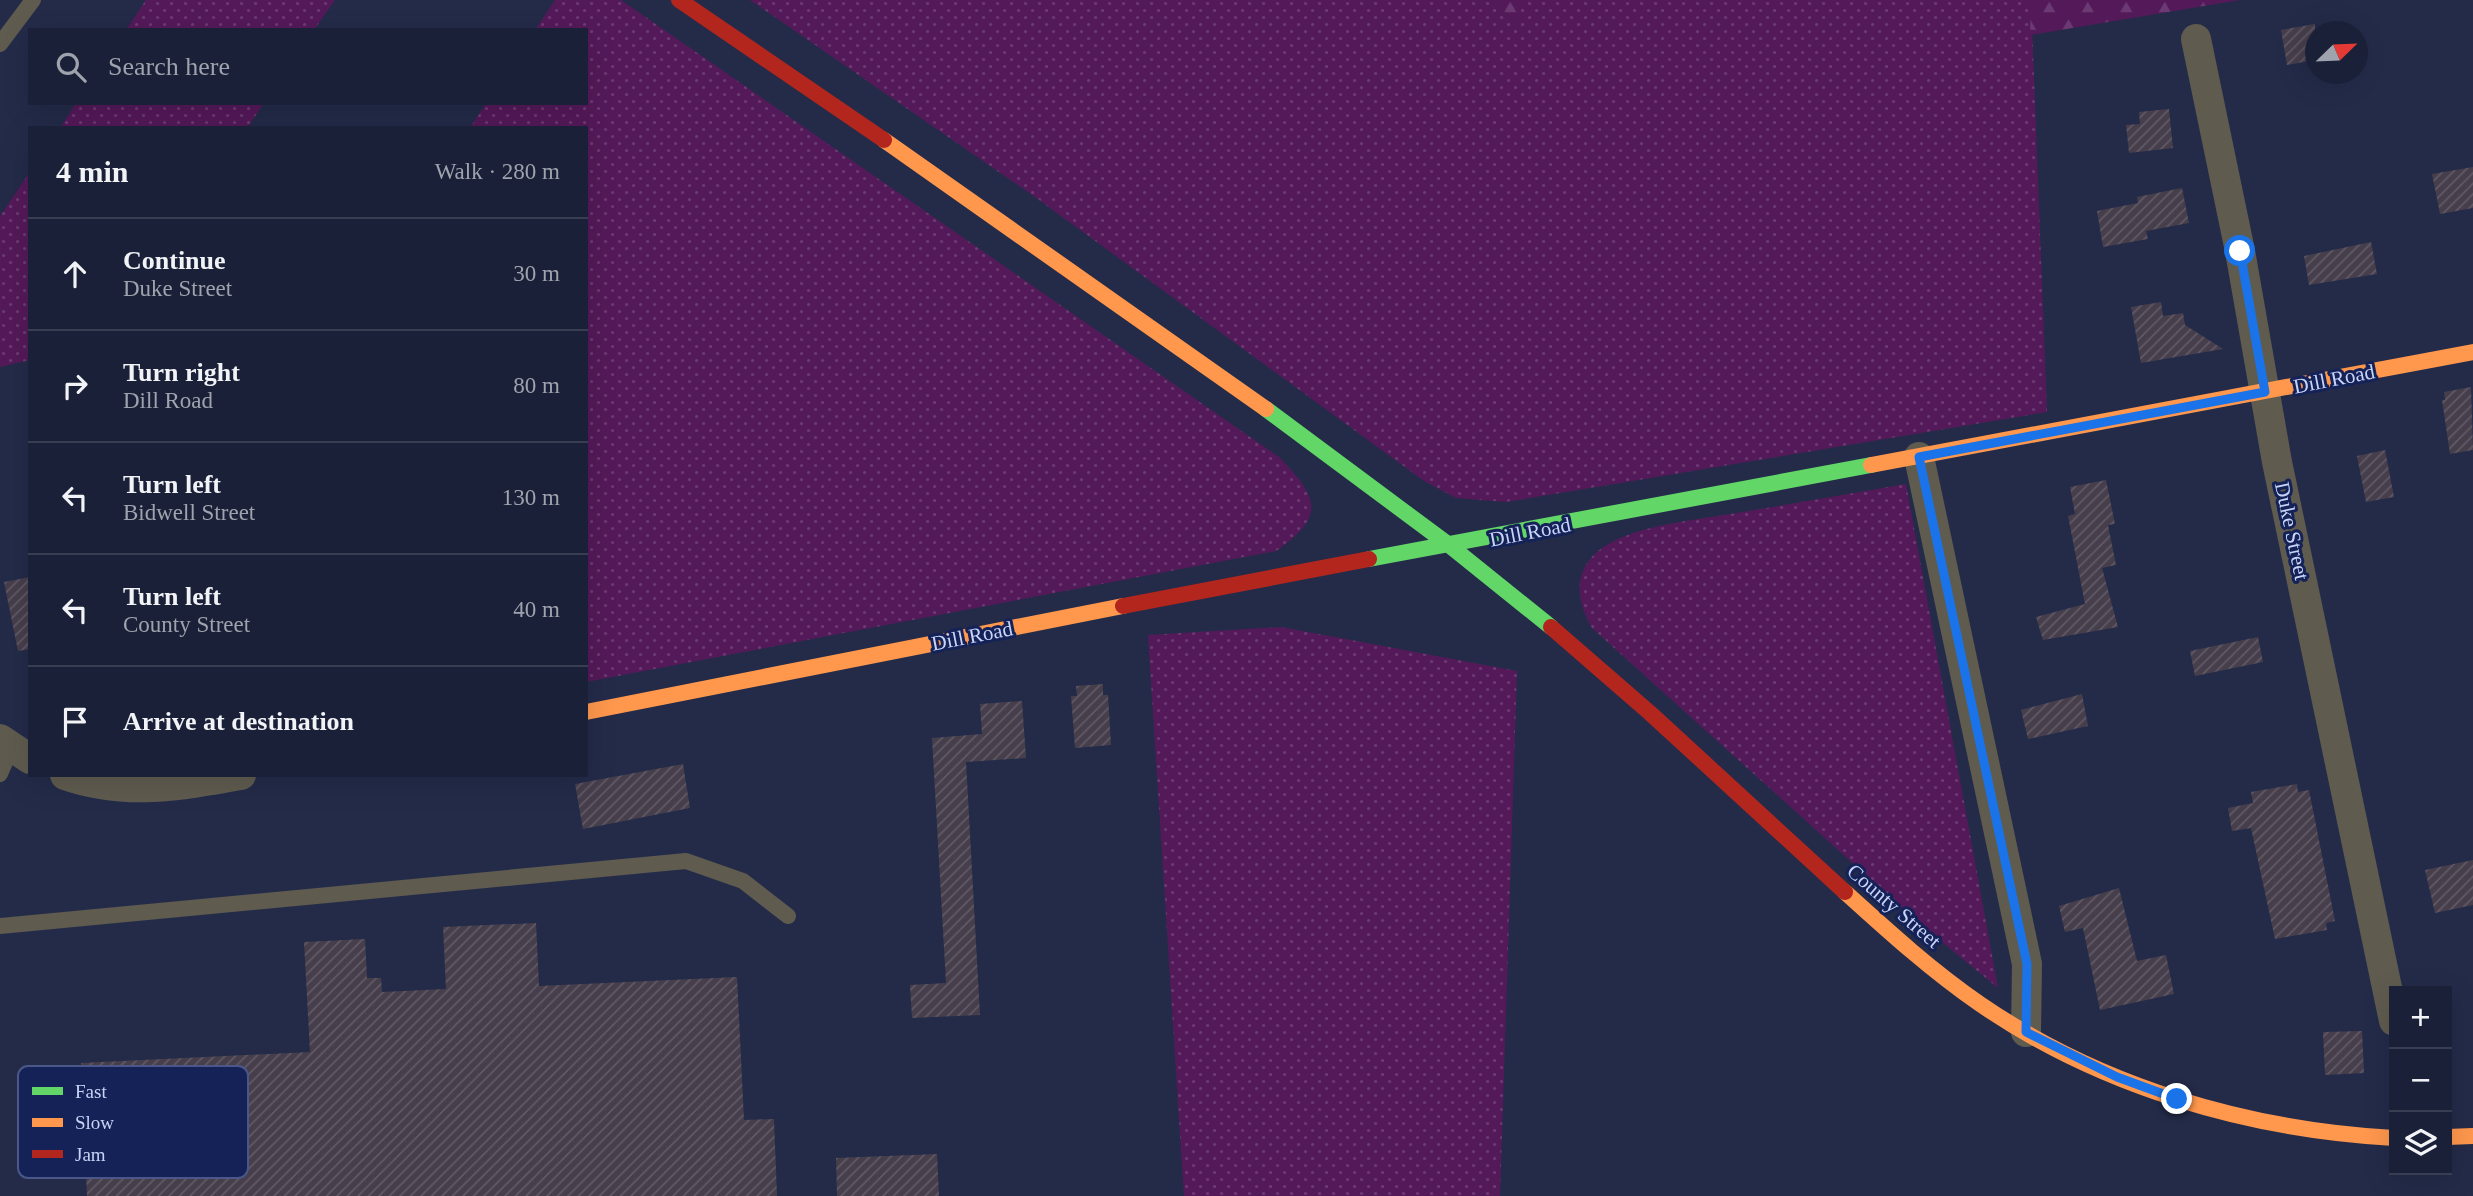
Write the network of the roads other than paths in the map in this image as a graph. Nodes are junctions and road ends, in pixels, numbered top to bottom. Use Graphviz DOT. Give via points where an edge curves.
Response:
graph roads {
  1 [pos="33,0"];
  2 [pos="679,0"];
  3 [pos="2196,39"];
  4 [pos="0,44"];
  5 [pos="2473,352"];
  6 [pos="2265,392"];
  7 [pos="1919,457"];
  8 [pos="1452,547"];
  9 [pos="588,712"];
  10 [pos="70,777"];
  11 [pos="230,777"];
  12 [pos="788,916"];
  13 [pos="0,926"];
  14 [pos="2389,997"];
  15 [pos="2026,1032"];
  16 [pos="2473,1136"];
  17 [pos="2452,1137"];
  18 [pos="2389,1138"];
  1 -- 4 [label="lane"];
  2 -- 8 [label="street, County Street" via="1298,432"];
  3 -- 6 [label="street, Duke Street"];
  5 -- 6 [label="street, Dill Road"];
  6 -- 7 [label="street, Dill Road"];
  6 -- 14 [label="street, Duke Street"];
  7 -- 8 [label="street, Dill Road"];
  7 -- 15 [label="street" via="2027,964"];
  8 -- 9 [label="street, Dill Road" via="1126,605"];
  8 -- 15 [label="street, County Street" via="1558,631 1932,967"];
  10 -- 11 [label="street" via="128,789 170,788"];
  12 -- 13 [label="lane" via="743,881 686,861"];
  15 -- 18 [label="street, County Street" via="2117,1077 2177,1099 2304,1130"];
  16 -- 17 [label="street"];
}
